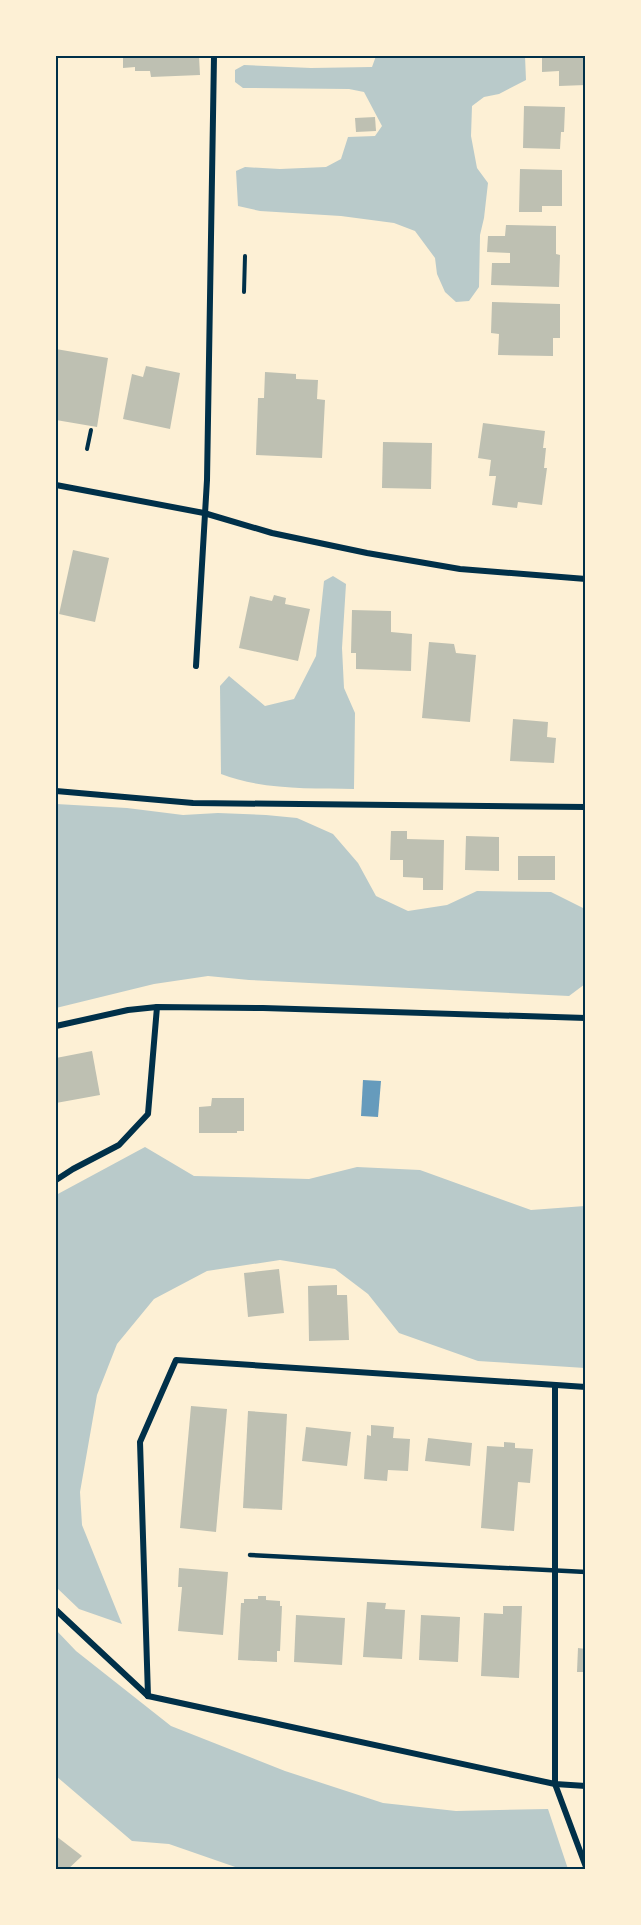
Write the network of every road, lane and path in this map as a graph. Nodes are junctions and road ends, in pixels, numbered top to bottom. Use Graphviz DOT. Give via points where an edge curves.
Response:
graph roads {
  1 [pos="214,56"];
  2 [pos="245,255"];
  3 [pos="244,292"];
  4 [pos="91,430"];
  5 [pos="87,449"];
  6 [pos="56,485"];
  7 [pos="204,513"];
  8 [pos="585,579"];
  9 [pos="196,666"];
  10 [pos="56,791"];
  11 [pos="585,807"];
  12 [pos="157,1007"];
  13 [pos="585,1018"];
  14 [pos="56,1026"];
  15 [pos="56,1180"];
  16 [pos="555,1386"];
  17 [pos="585,1388"];
  18 [pos="250,1555"];
  19 [pos="555,1570"];
  20 [pos="585,1572"];
  21 [pos="56,1610"];
  22 [pos="148,1696"];
  23 [pos="555,1784"];
  24 [pos="585,1786"];
  25 [pos="585,1867"];
  1 -- 7 [label="street"];
  2 -- 3 [label="path"];
  4 -- 5 [label="path"];
  6 -- 7 [label="street"];
  7 -- 8 [label="street" via="272,533 367,553 460,569"];
  7 -- 9 [label="street"];
  10 -- 11 [label="street" via="193,802"];
  12 -- 13 [label="street"];
  12 -- 14 [label="street"];
  12 -- 15 [label="street" via="148,1114 119,1145"];
  16 -- 17 [label="street"];
  16 -- 19 [label="street"];
  16 -- 22 [label="street" via="176,1360 140,1442"];
  18 -- 19 [label="lane"];
  19 -- 20 [label="lane"];
  19 -- 23 [label="street"];
  21 -- 22 [label="street"];
  22 -- 23 [label="street"];
  23 -- 24 [label="street"];
  23 -- 25 [label="street"];
}
